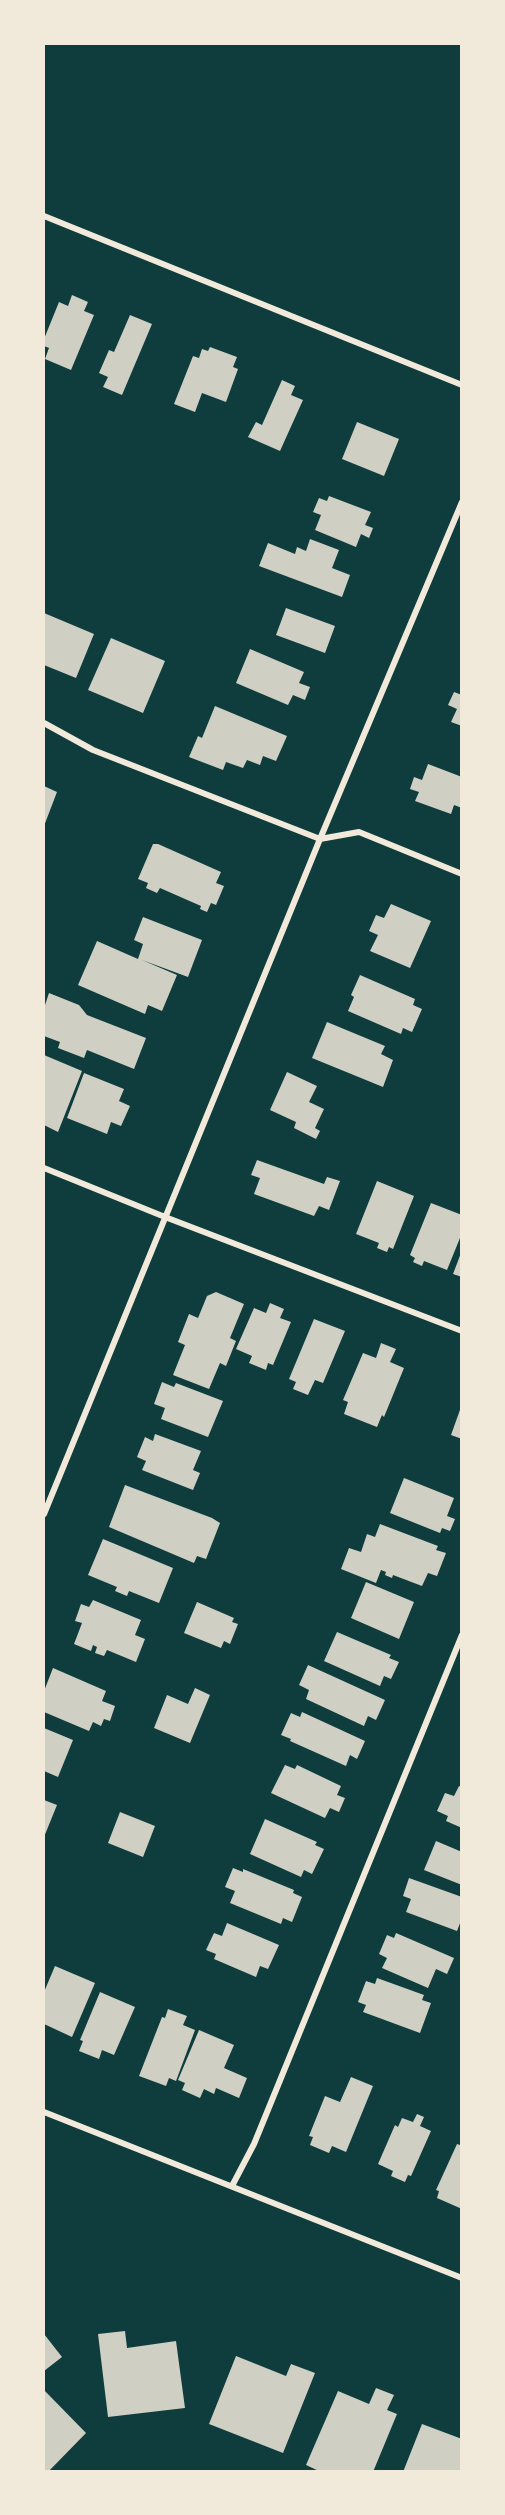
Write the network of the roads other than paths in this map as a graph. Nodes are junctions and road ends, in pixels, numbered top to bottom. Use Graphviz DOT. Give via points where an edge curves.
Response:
graph roads {
  1 [pos="44,216"];
  2 [pos="462,385"];
  3 [pos="462,502"];
  4 [pos="44,723"];
  5 [pos="320,839"];
  6 [pos="462,874"];
  7 [pos="44,1168"];
  8 [pos="165,1217"];
  9 [pos="462,1331"];
  10 [pos="44,1514"];
  11 [pos="462,1635"];
  12 [pos="44,2112"];
  13 [pos="232,2186"];
  14 [pos="462,2278"];
  1 -- 2 [label="street"];
  3 -- 5 [label="street"];
  4 -- 5 [label="street" via="93,750"];
  5 -- 6 [label="street" via="359,832"];
  5 -- 8 [label="street"];
  7 -- 8 [label="street"];
  8 -- 9 [label="street"];
  8 -- 10 [label="street"];
  11 -- 13 [label="street" via="254,2144"];
  12 -- 13 [label="street"];
  13 -- 14 [label="street"];
}
